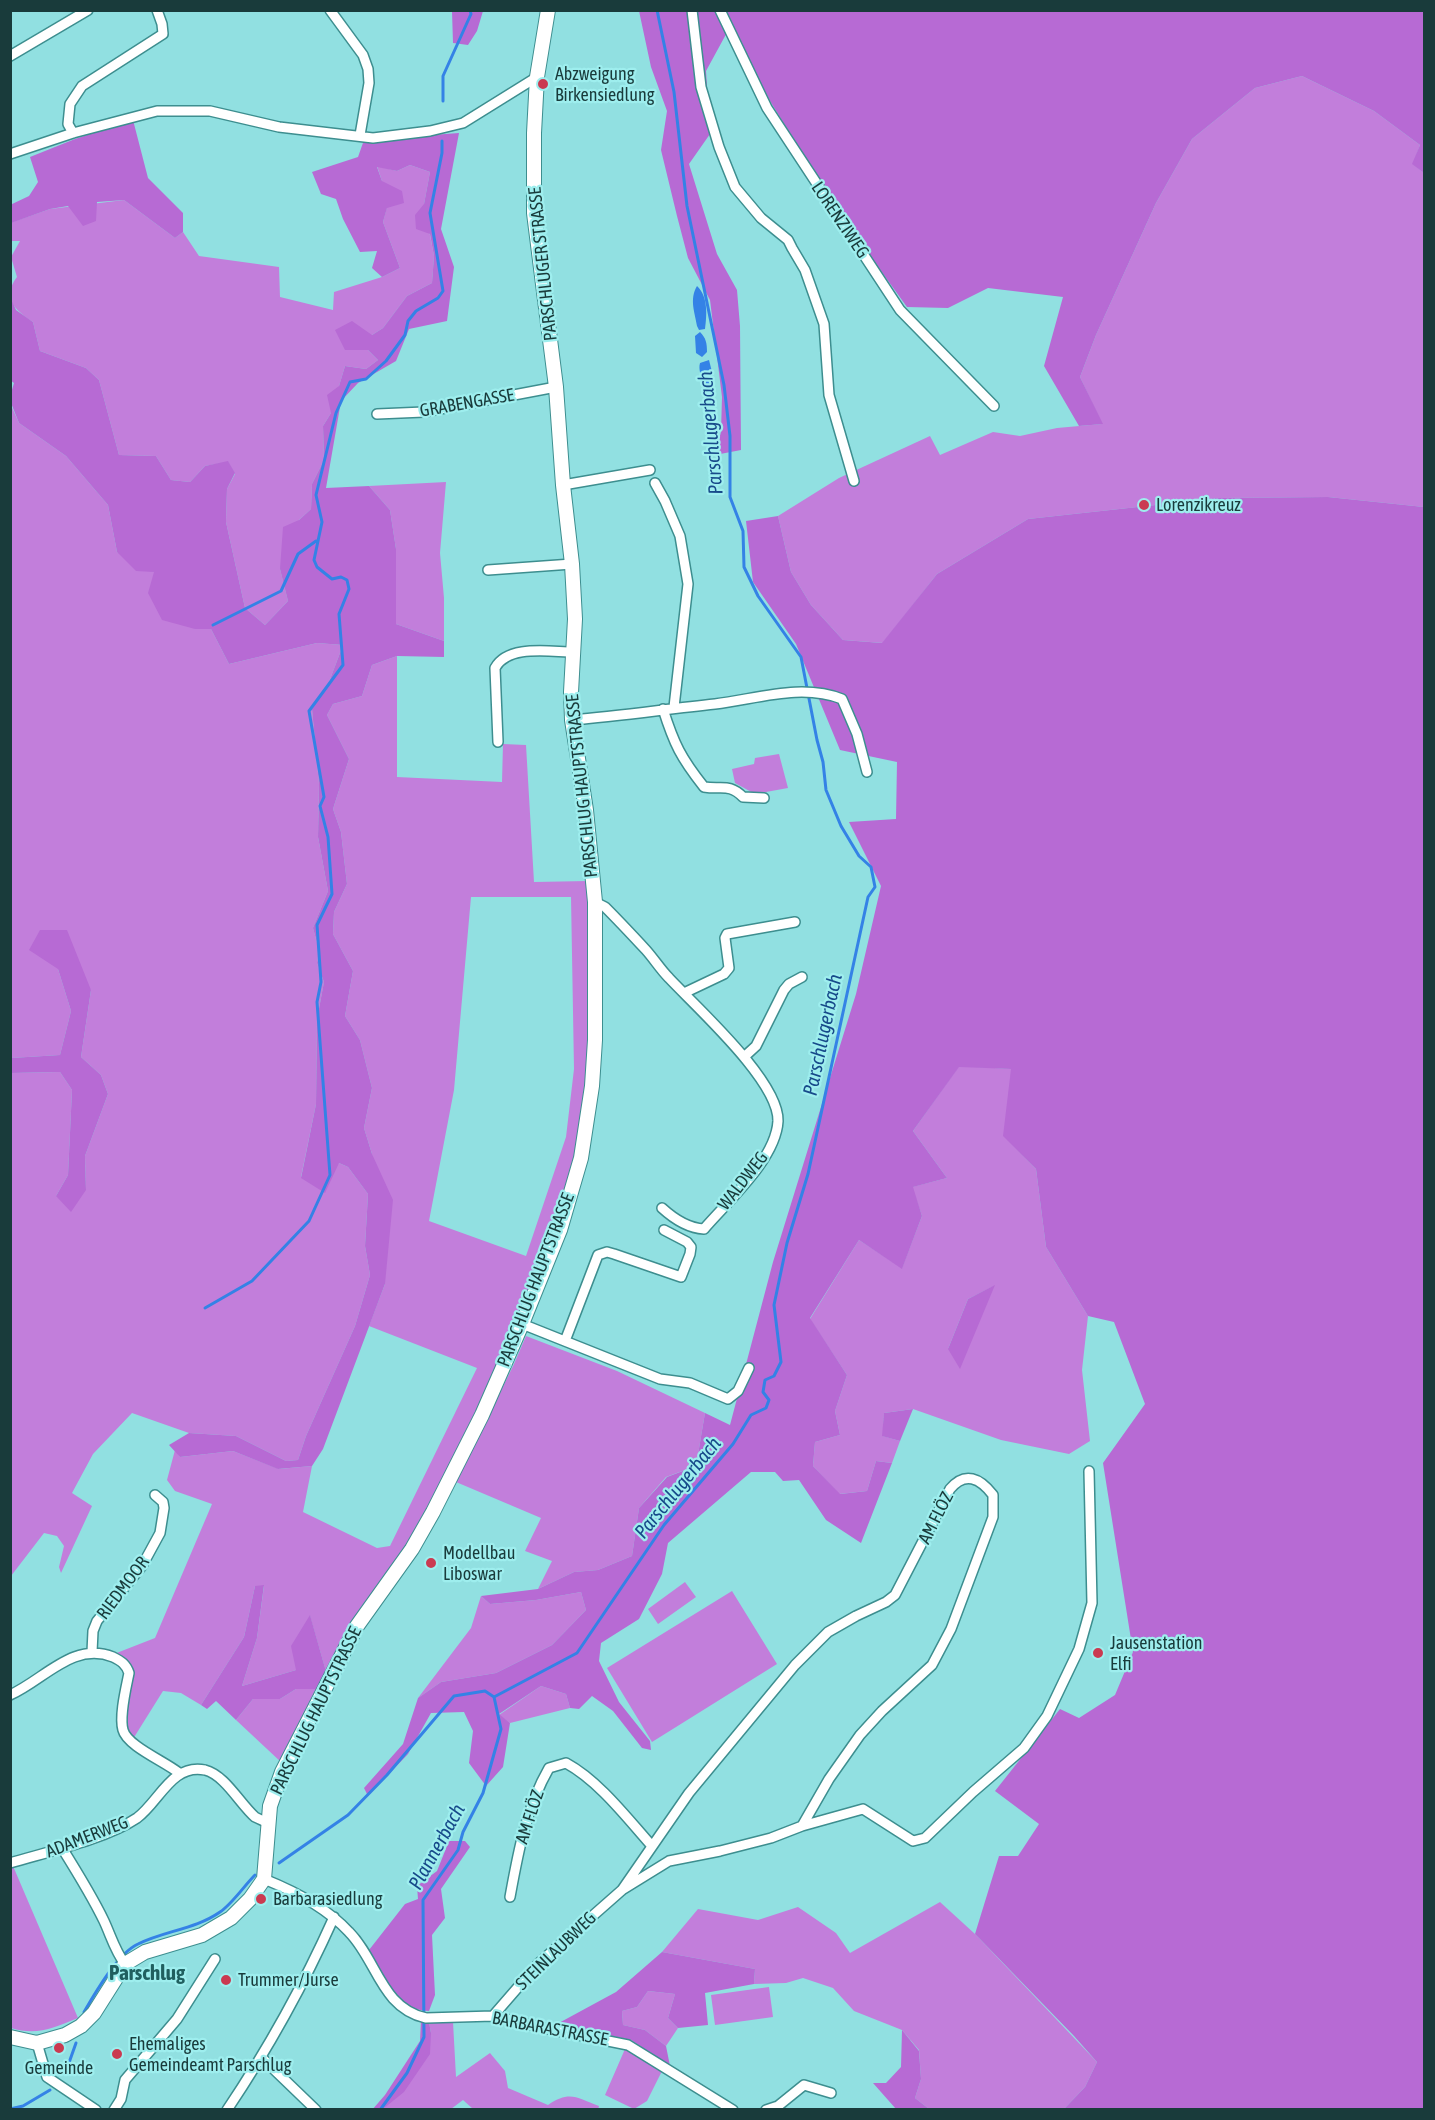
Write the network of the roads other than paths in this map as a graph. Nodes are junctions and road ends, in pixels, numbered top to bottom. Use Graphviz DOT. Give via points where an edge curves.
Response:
graph roads {
  1 [pos="88,10"];
  2 [pos="157,10"];
  3 [pos="330,10"];
  4 [pos="548,10"];
  5 [pos="692,10"];
  6 [pos="720,10"];
  7 [pos="10,56"];
  8 [pos="537,77"];
  9 [pos="73,133"];
  10 [pos="360,135"];
  11 [pos="10,154"];
  12 [pos="556,387"];
  13 [pos="994,406"];
  14 [pos="377,414"];
  15 [pos="650,470"];
  16 [pos="854,481"];
  17 [pos="563,483"];
  18 [pos="655,483"];
  19 [pos="572,564"];
  20 [pos="488,570"];
  21 [pos="574,652"];
  22 [pos="674,707"];
  23 [pos="663,709"];
  24 [pos="572,720"];
  25 [pos="498,742"];
  26 [pos="867,772"];
  27 [pos="764,798"];
  28 [pos="595,902"];
  29 [pos="795,922"];
  30 [pos="802,977"];
  31 [pos="684,993"];
  32 [pos="744,1057"];
  33 [pos="662,1208"];
  34 [pos="664,1230"];
  35 [pos="522,1324"];
  36 [pos="565,1341"];
  37 [pos="749,1368"];
  38 [pos="1089,1471"];
  39 [pos="154,1496"];
  40 [pos="92,1652"];
  41 [pos="10,1695"];
  42 [pos="179,1773"];
  43 [pos="267,1823"];
  44 [pos="802,1826"];
  45 [pos="652,1846"];
  46 [pos="62,1848"];
  47 [pos="10,1863"];
  48 [pos="264,1879"];
  49 [pos="622,1890"];
  50 [pos="510,1897"];
  51 [pos="334,1917"];
  52 [pos="122,1959"];
  53 [pos="215,1959"];
  54 [pos="492,2016"];
  55 [pos="10,2037"];
  56 [pos="37,2043"];
  57 [pos="261,2057"];
  58 [pos="831,2093"];
  59 [pos="96,2109"];
  60 [pos="114,2109"];
  61 [pos="227,2109"];
  62 [pos="316,2109"];
  63 [pos="733,2109"];
  64 [pos="766,2109"];
  1 -- 7 [label="street"];
  2 -- 9 [label="street" via="163,34 82,86 70,104 68,124"];
  3 -- 10 [label="street" via="363,55 368,69"];
  4 -- 8 [label="main road, PARSCHLUGER STRASSE"];
  5 -- 16 [label="street" via="701,87 735,186 761,218 788,240 805,270 824,324 829,395"];
  6 -- 13 [label="street, LORENZIWEG" via="767,108 900,310"];
  8 -- 10 [label="street" via="463,123 373,138"];
  8 -- 12 [label="main road, PARSCHLUGER STRASSE" via="534,213"];
  9 -- 10 [label="street" via="157,111 210,111 279,127"];
  9 -- 11 [label="street"];
  12 -- 14 [label="street, GRABENGASSE" via="424,412"];
  12 -- 17 [label="main road, PARSCHLUGER STRASSE"];
  15 -- 17 [label="street"];
  17 -- 19 [label="main road, PARSCHLUG HAUPTSTRASSE"];
  18 -- 22 [label="street" via="680,537 688,584"];
  19 -- 20 [label="street"];
  19 -- 21 [label="main road, PARSCHLUG HAUPTSTRASSE"];
  21 -- 24 [label="main road, PARSCHLUG HAUPTSTRASSE"];
  21 -- 25 [label="street" via="520,652 499,661 495,668"];
  22 -- 23 [label="street"];
  22 -- 26 [label="street" via="770,694 827,693 842,699"];
  23 -- 24 [label="street"];
  23 -- 27 [label="street" via="680,756 704,787 726,786 744,797"];
  24 -- 28 [label="main road, PARSCHLUG HAUPTSTRASSE"];
  28 -- 31 [label="street, WALDWEG" via="605,907"];
  28 -- 35 [label="main road, PARSCHLUG HAUPTSTRASSE" via="595,1040 581,1158 560,1230"];
  29 -- 31 [label="street" via="727,934 729,968"];
  30 -- 32 [label="street" via="784,990 756,1046"];
  31 -- 32 [label="street, WALDWEG"];
  32 -- 33 [label="street, WALDWEG" via="776,1110 773,1143 747,1180 704,1228 675,1219"];
  34 -- 36 [label="street" via="691,1247 681,1277 607,1252 598,1255"];
  35 -- 36 [label="street"];
  35 -- 43 [label="main road, PARSCHLUG HAUPTSTRASSE" via="433,1512 412,1549 357,1626 286,1762 274,1790"];
  36 -- 37 [label="street" via="660,1379 690,1383 728,1399 738,1391"];
  38 -- 44 [label="street" via="1092,1603 1080,1649 1047,1716 1024,1748 926,1838 913,1841 863,1809"];
  39 -- 40 [label="street, RIEDMOOR" via="163,1502 164,1508 160,1533 142,1566 97,1621"];
  40 -- 41 [label="street" via="66,1661"];
  40 -- 42 [label="street" via="111,1656 127,1666 123,1733"];
  42 -- 43 [label="street" via="193,1769 216,1775 256,1817"];
  42 -- 46 [label="street, ADAMERWEG" via="138,1817"];
  43 -- 48 [label="main road, PARSCHLUG HAUPTSTRASSE"];
  44 -- 45 [label="street, AM FLÖZ" via="860,1735 932,1665 951,1629 993,1517 993,1495 985,1485 967,1477 958,1480 895,1595 828,1632 795,1665 689,1793"];
  44 -- 49 [label="street" via="761,1840 669,1861"];
  45 -- 49 [label="street, AM FLÖZ"];
  45 -- 50 [label="street, AM FLÖZ" via="580,1771 566,1763 549,1768 537,1790 519,1848"];
  46 -- 47 [label="street, ADAMERWEG"];
  46 -- 52 [label="street"];
  48 -- 51 [label="street, BARBARASTRASSE"];
  48 -- 52 [label="main road" via="231,1918 202,1935"];
  49 -- 54 [label="street, STEINLAUBWEG" via="539,1963"];
  51 -- 54 [label="street, BARBARASTRASSE" via="361,1945 392,1999 404,2009 422,2018"];
  51 -- 57 [label="street"];
  52 -- 56 [label="main road" via="94,2013 81,2026"];
  53 -- 60 [label="street" via="177,2019 125,2080"];
  54 -- 63 [label="street, BARBARASTRASSE" via="628,2044"];
  55 -- 56 [label="main road"];
  56 -- 59 [label="street" via="47,2077"];
  57 -- 61 [label="street"];
  57 -- 62 [label="street"];
  58 -- 64 [label="street" via="804,2085 778,2106"];
}
